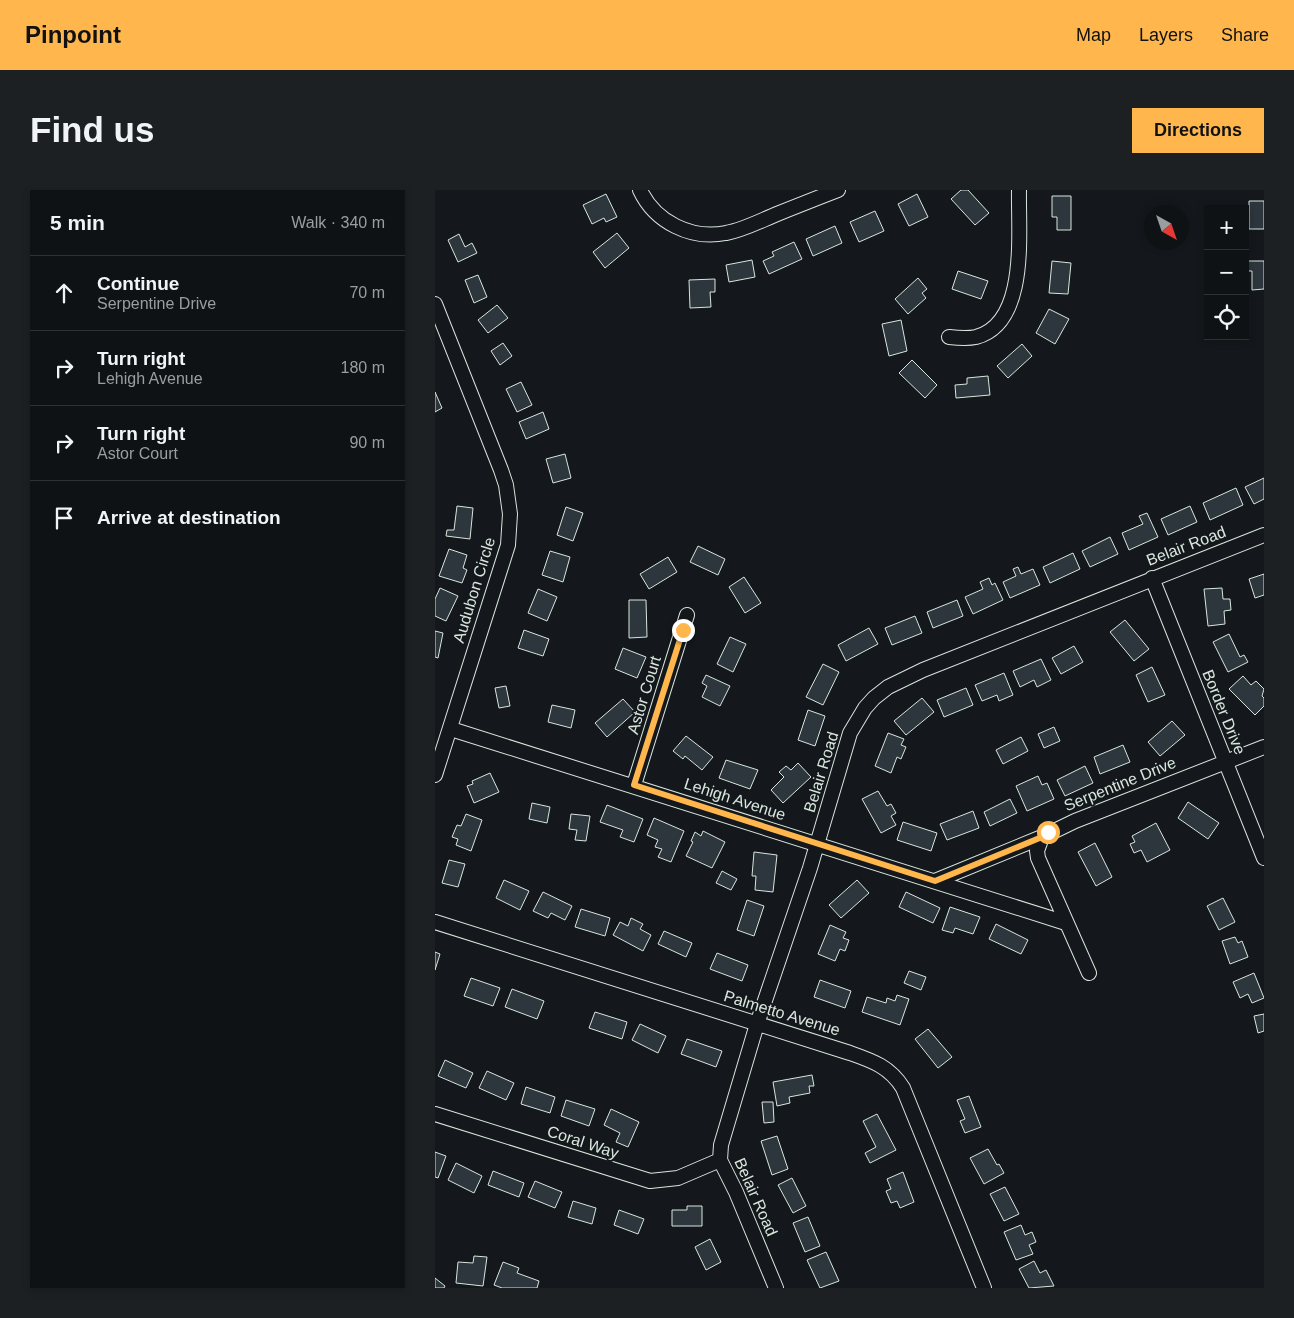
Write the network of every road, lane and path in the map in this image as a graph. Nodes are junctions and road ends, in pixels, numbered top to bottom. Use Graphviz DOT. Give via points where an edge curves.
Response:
graph roads {
  1 [pos="640,190"];
  2 [pos="838,190"];
  3 [pos="1019,190"];
  4 [pos="435,304"];
  5 [pos="949,337"];
  6 [pos="1264,535"];
  7 [pos="1153,578"];
  8 [pos="687,615"];
  9 [pos="451,729"];
  10 [pos="1264,746"];
  11 [pos="1225,761"];
  12 [pos="435,775"];
  13 [pos="634,785"];
  14 [pos="1042,837"];
  15 [pos="817,844"];
  16 [pos="1264,858"];
  17 [pos="935,881"];
  18 [pos="435,922"];
  19 [pos="1066,923"];
  20 [pos="1089,973"];
  21 [pos="757,1024"];
  22 [pos="435,1114"];
  23 [pos="720,1160"];
  24 [pos="777,1288"];
  25 [pos="984,1288"];
  1 -- 2 [label="street" via="649,206 667,222 690,232 714,235 734,231"];
  3 -- 5 [label="street" via="1018,272 1008,308 984,334"];
  4 -- 9 [label="street, Audubon Circle" via="501,470 510,514 505,559"];
  6 -- 7 [label="street, Belair Road"];
  7 -- 11 [label="street, Border Drive"];
  7 -- 15 [label="street, Belair Road" via="888,686 865,708 850,733"];
  8 -- 13 [label="street, Astor Court"];
  9 -- 12 [label="street, Audubon Circle"];
  9 -- 13 [label="street, Lehigh Avenue"];
  10 -- 11 [label="street, Serpentine Drive"];
  11 -- 14 [label="street, Serpentine Drive"];
  11 -- 16 [label="street, Border Drive"];
  13 -- 15 [label="street, Lehigh Avenue"];
  14 -- 17 [label="street, Serpentine Drive"];
  14 -- 19 [label="street" via="1038,858"];
  15 -- 17 [label="street, Lehigh Avenue"];
  15 -- 21 [label="street, Belair Road"];
  17 -- 19 [label="street, Lehigh Avenue"];
  18 -- 21 [label="street, Palmetto Avenue"];
  19 -- 20 [label="street"];
  21 -- 23 [label="street, Belair Road" via="724,1130"];
  21 -- 25 [label="street, Palmetto Avenue" via="873,1061 898,1079"];
  22 -- 23 [label="street, Coral Way" via="650,1181 678,1178"];
  23 -- 24 [label="street, Belair Road"];
}
